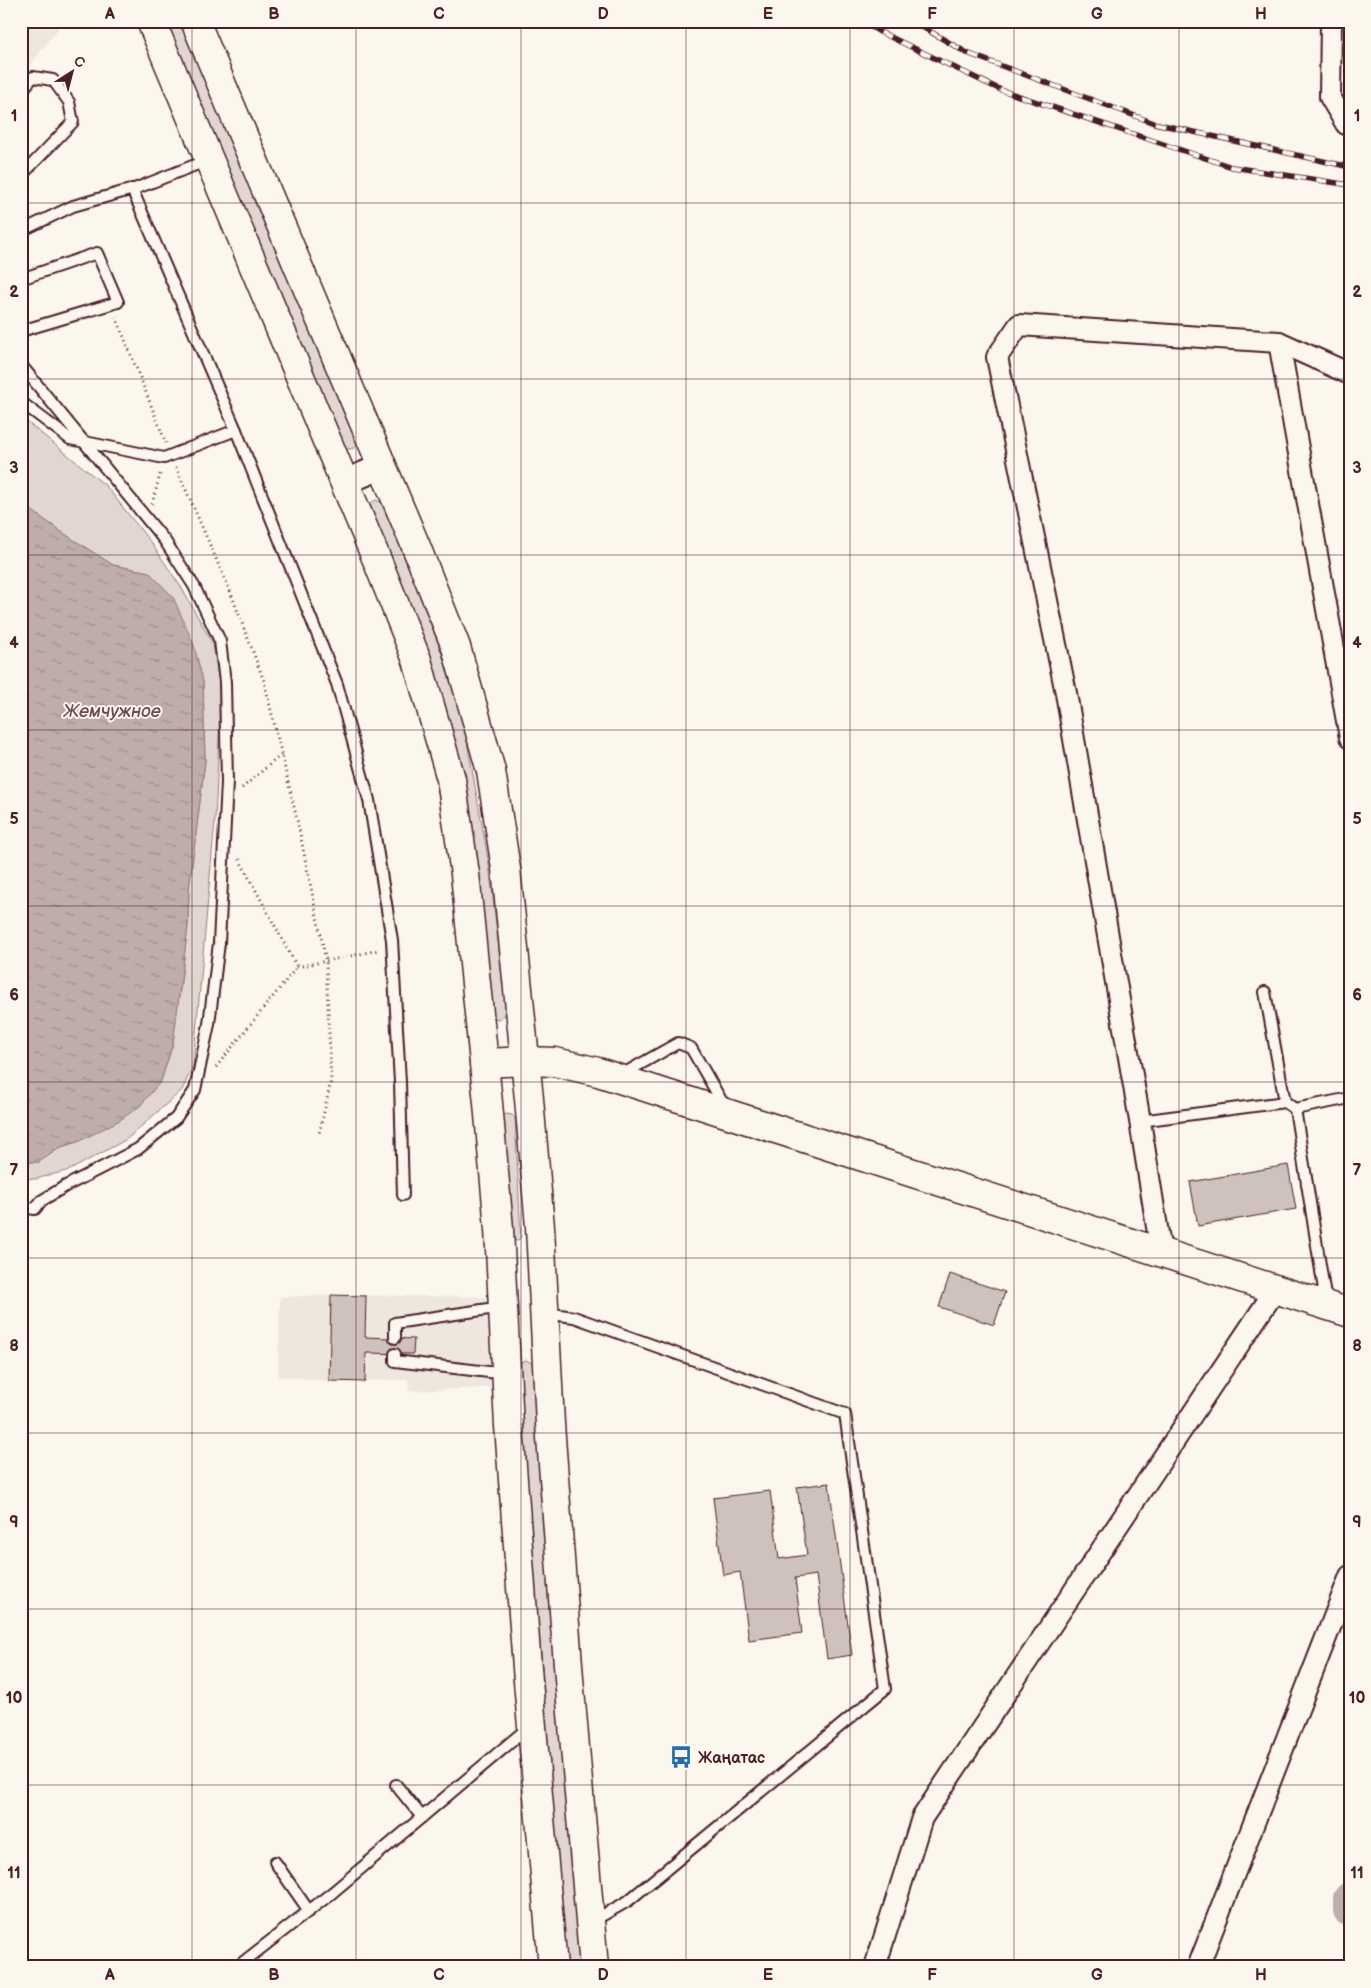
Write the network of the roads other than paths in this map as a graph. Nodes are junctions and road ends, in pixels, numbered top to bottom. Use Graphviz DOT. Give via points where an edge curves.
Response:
graph roads {
  1 [pos="151,21"];
  2 [pos="195,21"];
  3 [pos="1331,21"];
  4 [pos="21,92"];
  5 [pos="1350,125"];
  6 [pos="208,160"];
  7 [pos="21,176"];
  8 [pos="132,189"];
  9 [pos="21,231"];
  10 [pos="21,279"];
  11 [pos="21,331"];
  12 [pos="1279,342"];
  13 [pos="21,365"];
  14 [pos="1350,374"];
  15 [pos="21,402"];
  16 [pos="236,430"];
  17 [pos="85,444"];
  18 [pos="382,466"];
  19 [pos="344,482"];
  20 [pos="1350,738"];
  21 [pos="1265,992"];
  22 [pos="525,1061"];
  23 [pos="484,1063"];
  24 [pos="615,1078"];
  25 [pos="1350,1098"];
  26 [pos="1286,1102"];
  27 [pos="1295,1109"];
  28 [pos="729,1114"];
  29 [pos="1140,1121"];
  30 [pos="403,1195"];
  31 [pos="21,1207"];
  32 [pos="1161,1252"];
  33 [pos="1276,1289"];
  34 [pos="1338,1309"];
  35 [pos="503,1310"];
  36 [pos="545,1313"];
  37 [pos="395,1338"];
  38 [pos="395,1354"];
  39 [pos="507,1374"];
  40 [pos="1350,1576"];
  41 [pos="532,1725"];
  42 [pos="396,1784"];
  43 [pos="422,1817"];
  44 [pos="275,1862"];
  45 [pos="308,1911"];
  46 [pos="590,1922"];
  47 [pos="236,1967"];
  48 [pos="553,1967"];
  49 [pos="594,1967"];
  50 [pos="875,1967"];
  51 [pos="1198,1967"];
  1 -- 6 [label="main road"];
  2 -- 18 [label="main road"];
  3 -- 5 [label="street" via="1330,97 1346,124"];
  4 -- 7 [label="lane" via="33,77 53,80 69,102 73,122"];
  6 -- 8 [label="lane"];
  6 -- 19 [label="main road"];
  8 -- 9 [label="lane" via="73,206"];
  8 -- 16 [label="lane"];
  10 -- 11 [label="lane" via="96,254 118,302"];
  12 -- 14 [label="street"];
  12 -- 20 [label="street"];
  12 -- 29 [label="street" via="1020,325 997,357 1066,693"];
  13 -- 17 [label="lane"];
  15 -- 17 [label="lane" via="70,439"];
  16 -- 17 [label="lane" via="167,457"];
  16 -- 30 [label="lane" via="337,684 368,800 392,948"];
  17 -- 31 [label="lane" via="165,541 194,586 220,641 225,682 226,801 219,943 209,1024 195,1090 176,1118 138,1149 64,1187 35,1209"];
  18 -- 19 [label="street"];
  18 -- 22 [label="main road" via="456,647 491,771 506,869"];
  19 -- 23 [label="main road" via="417,660 451,779 465,874"];
  21 -- 26 [label="lane"];
  22 -- 23 [label="main road"];
  22 -- 24 [label="main road" via="555,1062"];
  22 -- 36 [label="main road"];
  23 -- 35 [label="main road"];
  24 -- 28 [label="main road"];
  24 -- 28 [label="lane" via="678,1043 692,1048"];
  25 -- 27 [label="lane"];
  26 -- 27 [label="lane"];
  26 -- 29 [label="lane"];
  27 -- 34 [label="lane"];
  28 -- 32 [label="main road"];
  29 -- 32 [label="street"];
  32 -- 33 [label="main road"];
  33 -- 34 [label="main road"];
  33 -- 50 [label="street" via="922,1818"];
  35 -- 36 [label="main road"];
  35 -- 37 [label="lane" via="395,1323"];
  35 -- 39 [label="main road"];
  36 -- 46 [label="main road" via="568,1668"];
  36 -- 46 [label="lane" via="574,1317 845,1414 885,1689 628,1902"];
  38 -- 39 [label="lane" via="395,1361"];
  39 -- 41 [label="main road"];
  40 -- 51 [label="street"];
  41 -- 43 [label="lane"];
  41 -- 48 [label="main road"];
  42 -- 43 [label="lane"];
  43 -- 45 [label="lane"];
  44 -- 45 [label="lane"];
  45 -- 47 [label="lane"];
  46 -- 49 [label="main road"];
}
